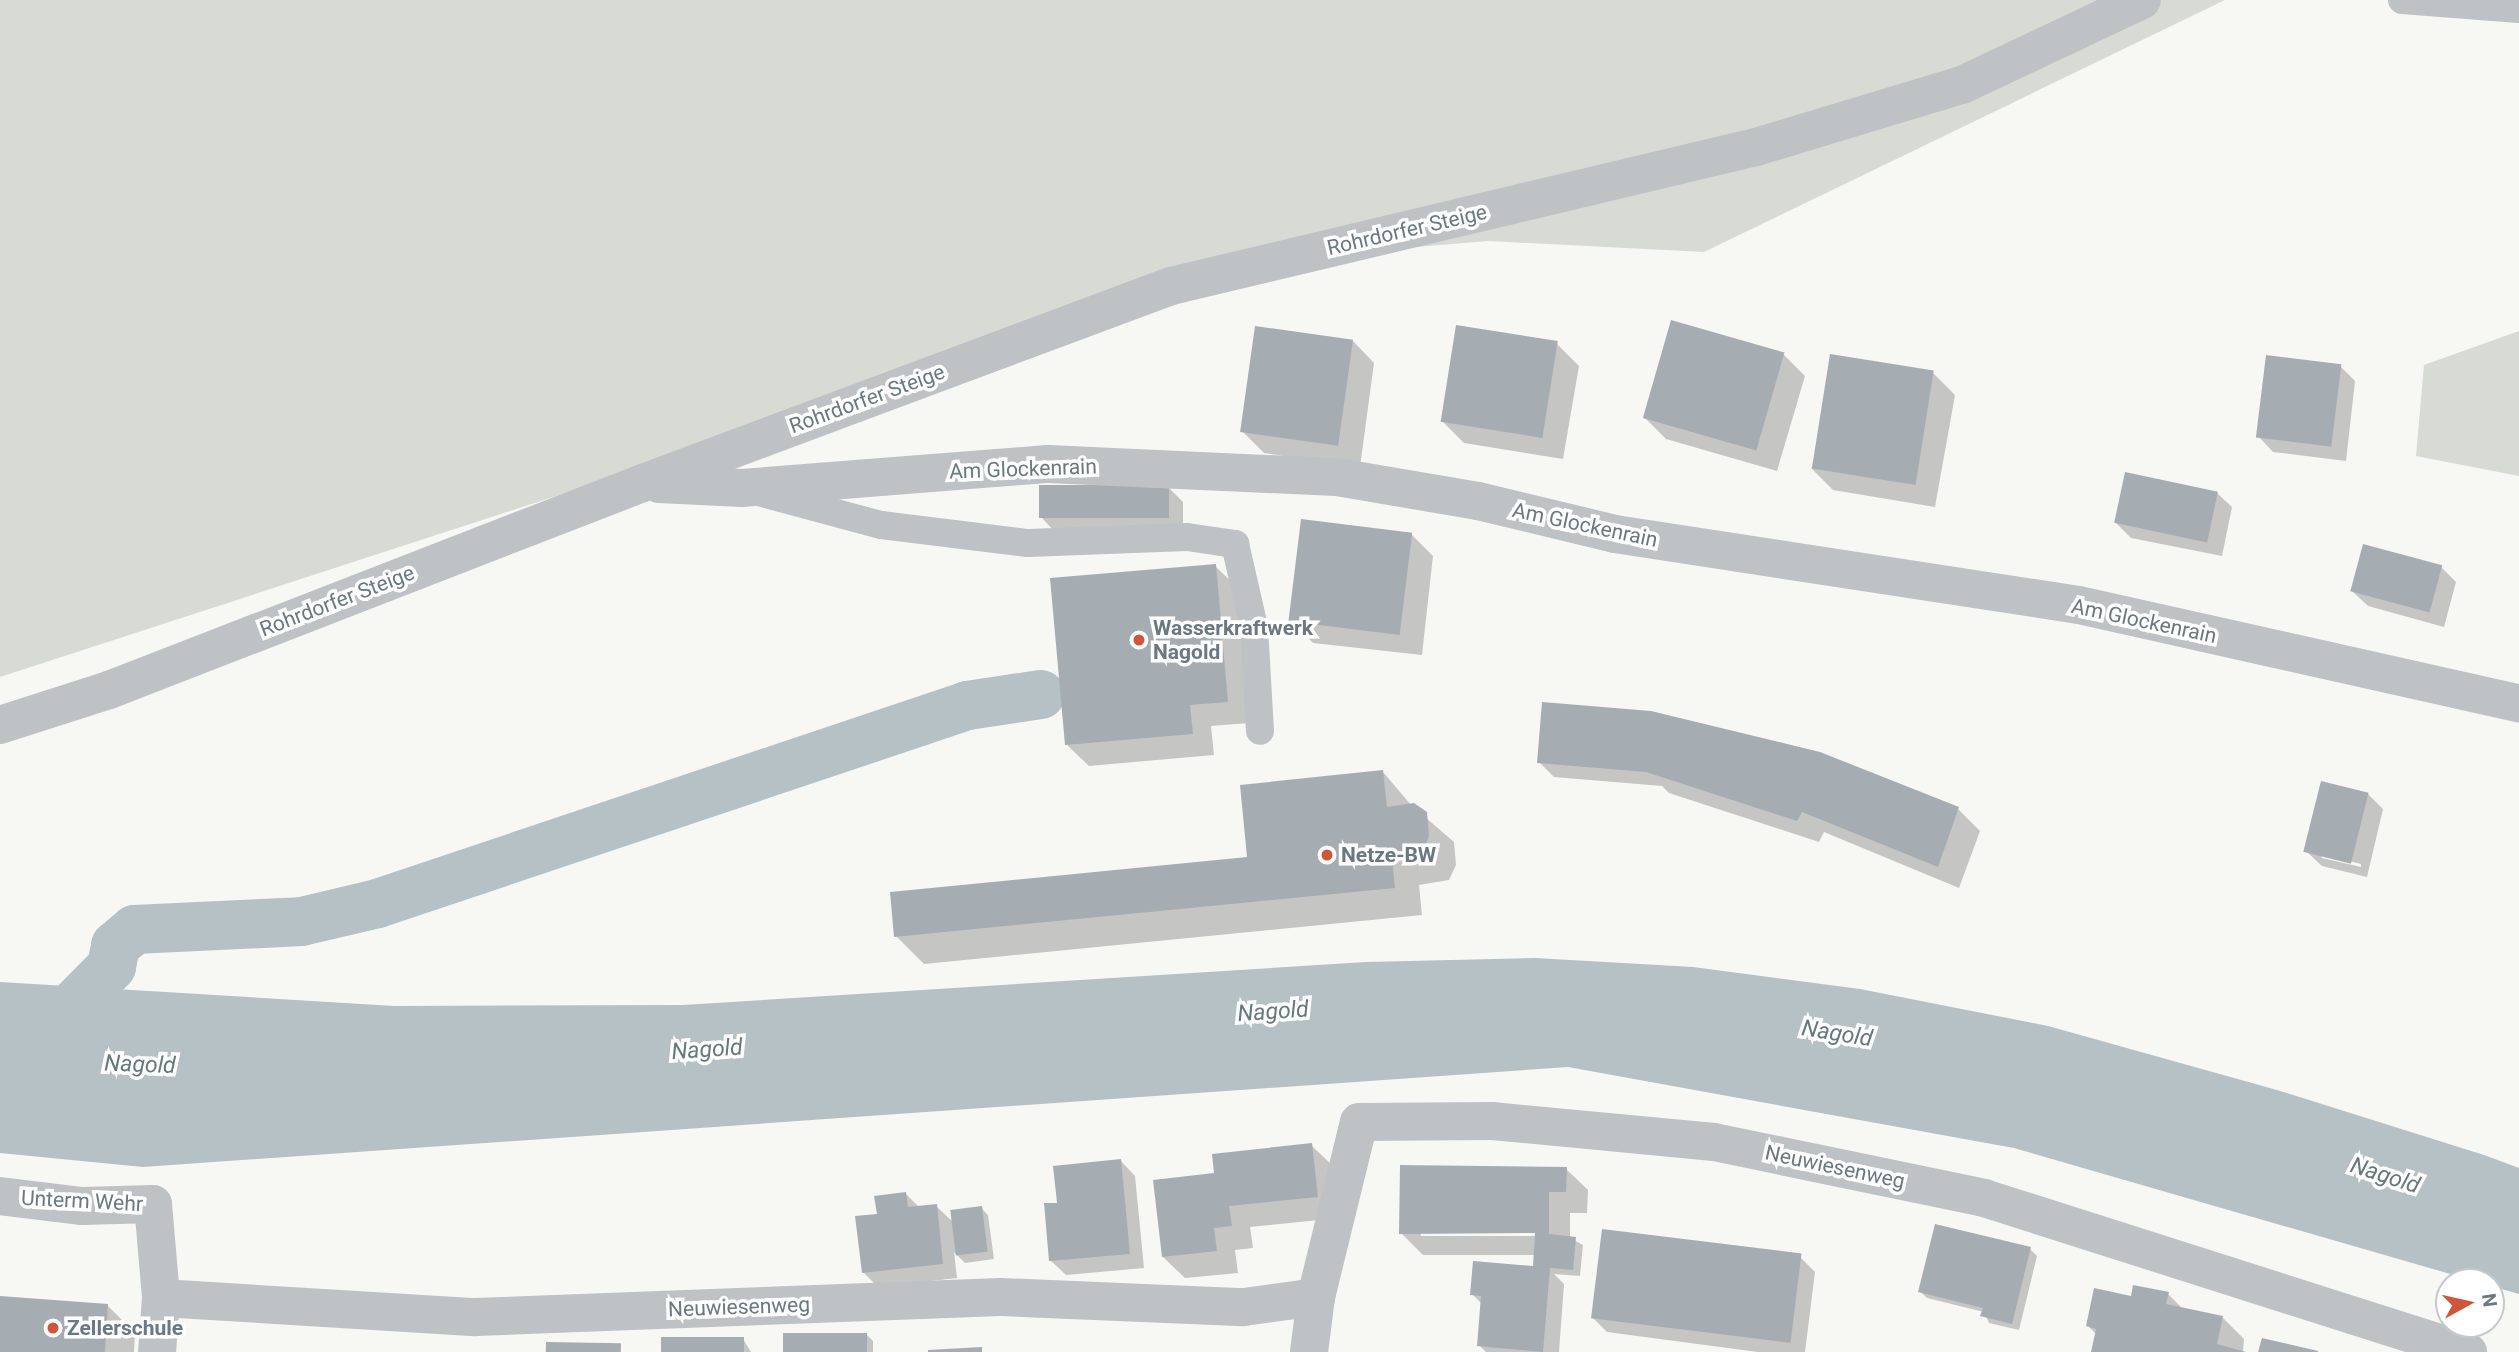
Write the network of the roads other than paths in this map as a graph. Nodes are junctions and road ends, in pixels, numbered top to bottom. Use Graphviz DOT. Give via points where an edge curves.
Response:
graph roads {
  1 [pos="2143,0"];
  2 [pos="2402,0"];
  3 [pos="2519,9"];
  4 [pos="640,484"];
  5 [pos="742,488"];
  6 [pos="2519,704"];
  7 [pos="0,725"];
  8 [pos="1260,731"];
  9 [pos="0,1196"];
  10 [pos="1316,1297"];
  11 [pos="161,1298"];
  12 [pos="2414,1343"];
  13 [pos="157,1352"];
  14 [pos="1309,1352"];
  15 [pos="2468,1352"];
  1 -- 4 [label="street, Rohrdorfer Steige" via="1962,85 1756,147 1171,285"];
  2 -- 3 [label="lane"];
  4 -- 5 [label="street, Am Glockenrain"];
  4 -- 7 [label="street, Rohrdorfer Steige" via="109,690"];
  5 -- 6 [label="street, Am Glockenrain" via="1048,464 1337,477 1478,502 1615,534 2079,606"];
  5 -- 8 [label="lane" via="881,525 1028,543 1187,537 1235,544 1254,627"];
  9 -- 11 [label="street, Unterm Wehr" via="82,1206 153,1204"];
  10 -- 11 [label="street, Neuwiesenweg" via="1244,1307 1000,1297 475,1317"];
  10 -- 12 [label="street, Neuwiesenweg" via="1359,1122 1492,1121 1714,1142 1984,1198"];
  10 -- 14 [label="street, Neuwiesenweg"];
  11 -- 13 [label="street"];
  12 -- 15 [label="street, Neuwiesenweg"];
}
